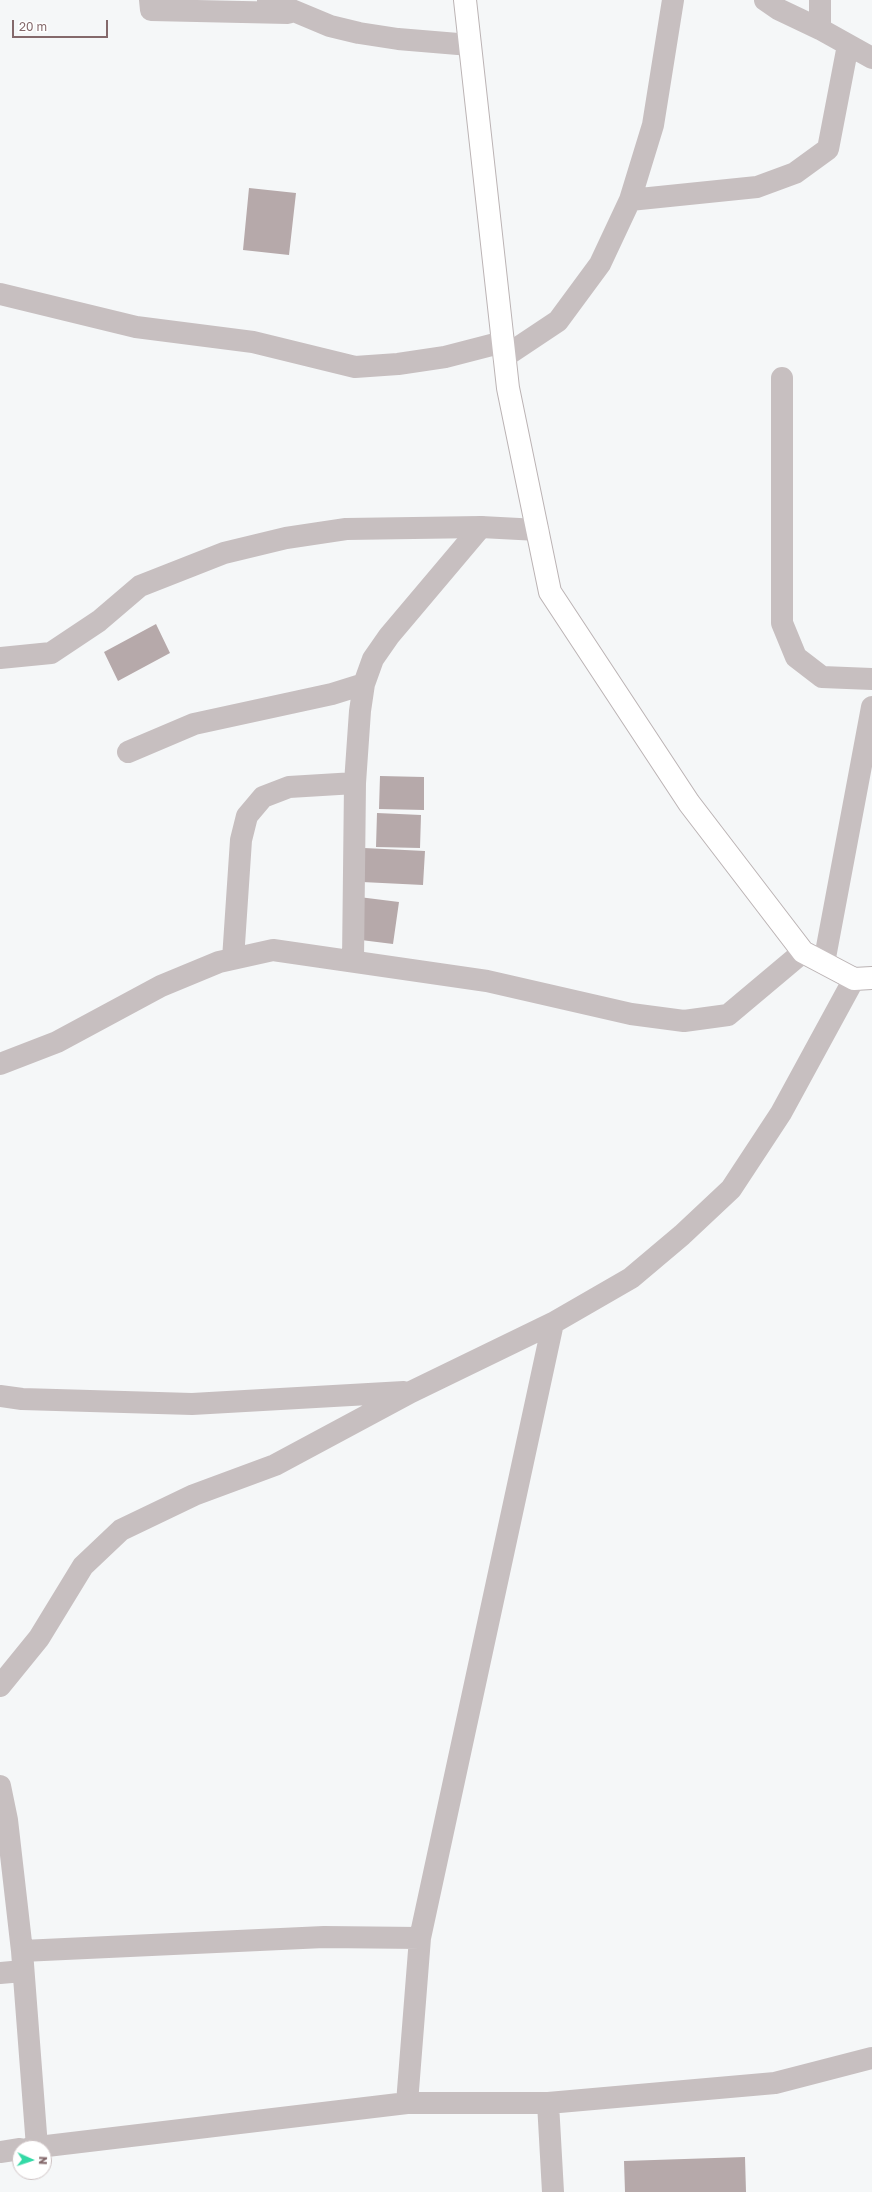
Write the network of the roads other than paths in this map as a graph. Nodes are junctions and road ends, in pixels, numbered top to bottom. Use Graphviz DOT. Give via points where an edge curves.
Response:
graph roads {
  1 [pos="150,0"];
  2 [pos="268,0"];
  3 [pos="465,0"];
  4 [pos="673,0"];
  5 [pos="766,0"];
  6 [pos="820,0"];
  7 [pos="300,13"];
  8 [pos="820,29"];
  9 [pos="470,45"];
  10 [pos="848,45"];
  11 [pos="872,58"];
  12 [pos="630,200"];
  13 [pos="0,294"];
  14 [pos="503,349"];
  15 [pos="782,378"];
  16 [pos="481,527"];
  17 [pos="538,530"];
  18 [pos="0,658"];
  19 [pos="872,679"];
  20 [pos="364,684"];
  21 [pos="872,707"];
  22 [pos="128,752"];
  23 [pos="355,783"];
  24 [pos="803,952"];
  25 [pos="233,959"];
  26 [pos="353,960"];
  27 [pos="824,963"];
  28 [pos="863,979"];
  29 [pos="0,1064"];
  30 [pos="553,1323"];
  31 [pos="411,1392"];
  32 [pos="0,1396"];
  33 [pos="1,1683"];
  34 [pos="0,1786"];
  35 [pos="420,1938"];
  36 [pos="23,1961"];
  37 [pos="0,1973"];
  38 [pos="872,2058"];
  39 [pos="407,2103"];
  40 [pos="548,2104"];
  41 [pos="29,2140"];
  42 [pos="52,2145"];
  43 [pos="12,2150"];
  44 [pos="0,2152"];
  45 [pos="553,2192"];
  1 -- 7 [label="street" via="151,10"];
  2 -- 7 [label="street"];
  3 -- 9 [label="main road"];
  4 -- 12 [label="street" via="653,125"];
  5 -- 8 [label="street" via="778,10"];
  6 -- 8 [label="street"];
  7 -- 9 [label="street" via="330,26 359,32 398,39"];
  8 -- 10 [label="street"];
  9 -- 14 [label="main road"];
  10 -- 11 [label="street"];
  10 -- 12 [label="street" via="828,149 795,173 757,187"];
  12 -- 14 [label="street" via="600,264 558,321"];
  13 -- 14 [label="street" via="136,327 253,342 355,367 398,364"];
  14 -- 17 [label="main road" via="508,388"];
  15 -- 19 [label="street" via="782,623 796,657 822,677"];
  16 -- 17 [label="street"];
  16 -- 18 [label="street" via="346,529 286,538 224,553 140,586 100,621 51,653"];
  16 -- 20 [label="street" via="389,636 373,659"];
  17 -- 24 [label="main road" via="550,592 689,803"];
  20 -- 22 [label="street" via="332,694 194,724"];
  20 -- 23 [label="street"];
  21 -- 27 [label="street"];
  23 -- 25 [label="street" via="289,787 263,797 247,816 241,840"];
  23 -- 26 [label="street"];
  24 -- 26 [label="street" via="728,1015 684,1021 631,1014 487,981"];
  24 -- 27 [label="main road"];
  25 -- 26 [label="street" via="273,950"];
  25 -- 29 [label="street" via="219,962 162,986 57,1042"];
  27 -- 28 [label="main road"];
  28 -- 30 [label="street" via="782,1113 731,1189 682,1236 631,1278"];
  30 -- 31 [label="street"];
  30 -- 35 [label="street"];
  31 -- 32 [label="street" via="192,1404 22,1399"];
  31 -- 33 [label="street" via="275,1465 194,1495 121,1530 83,1566 39,1638"];
  34 -- 36 [label="street" via="7,1820"];
  35 -- 36 [label="street" via="324,1937"];
  35 -- 39 [label="street"];
  36 -- 37 [label="street"];
  36 -- 41 [label="street"];
  38 -- 40 [label="street" via="775,2083"];
  39 -- 40 [label="street"];
  39 -- 42 [label="street"];
  40 -- 45 [label="street"];
  43 -- 44 [label="street"];
}
